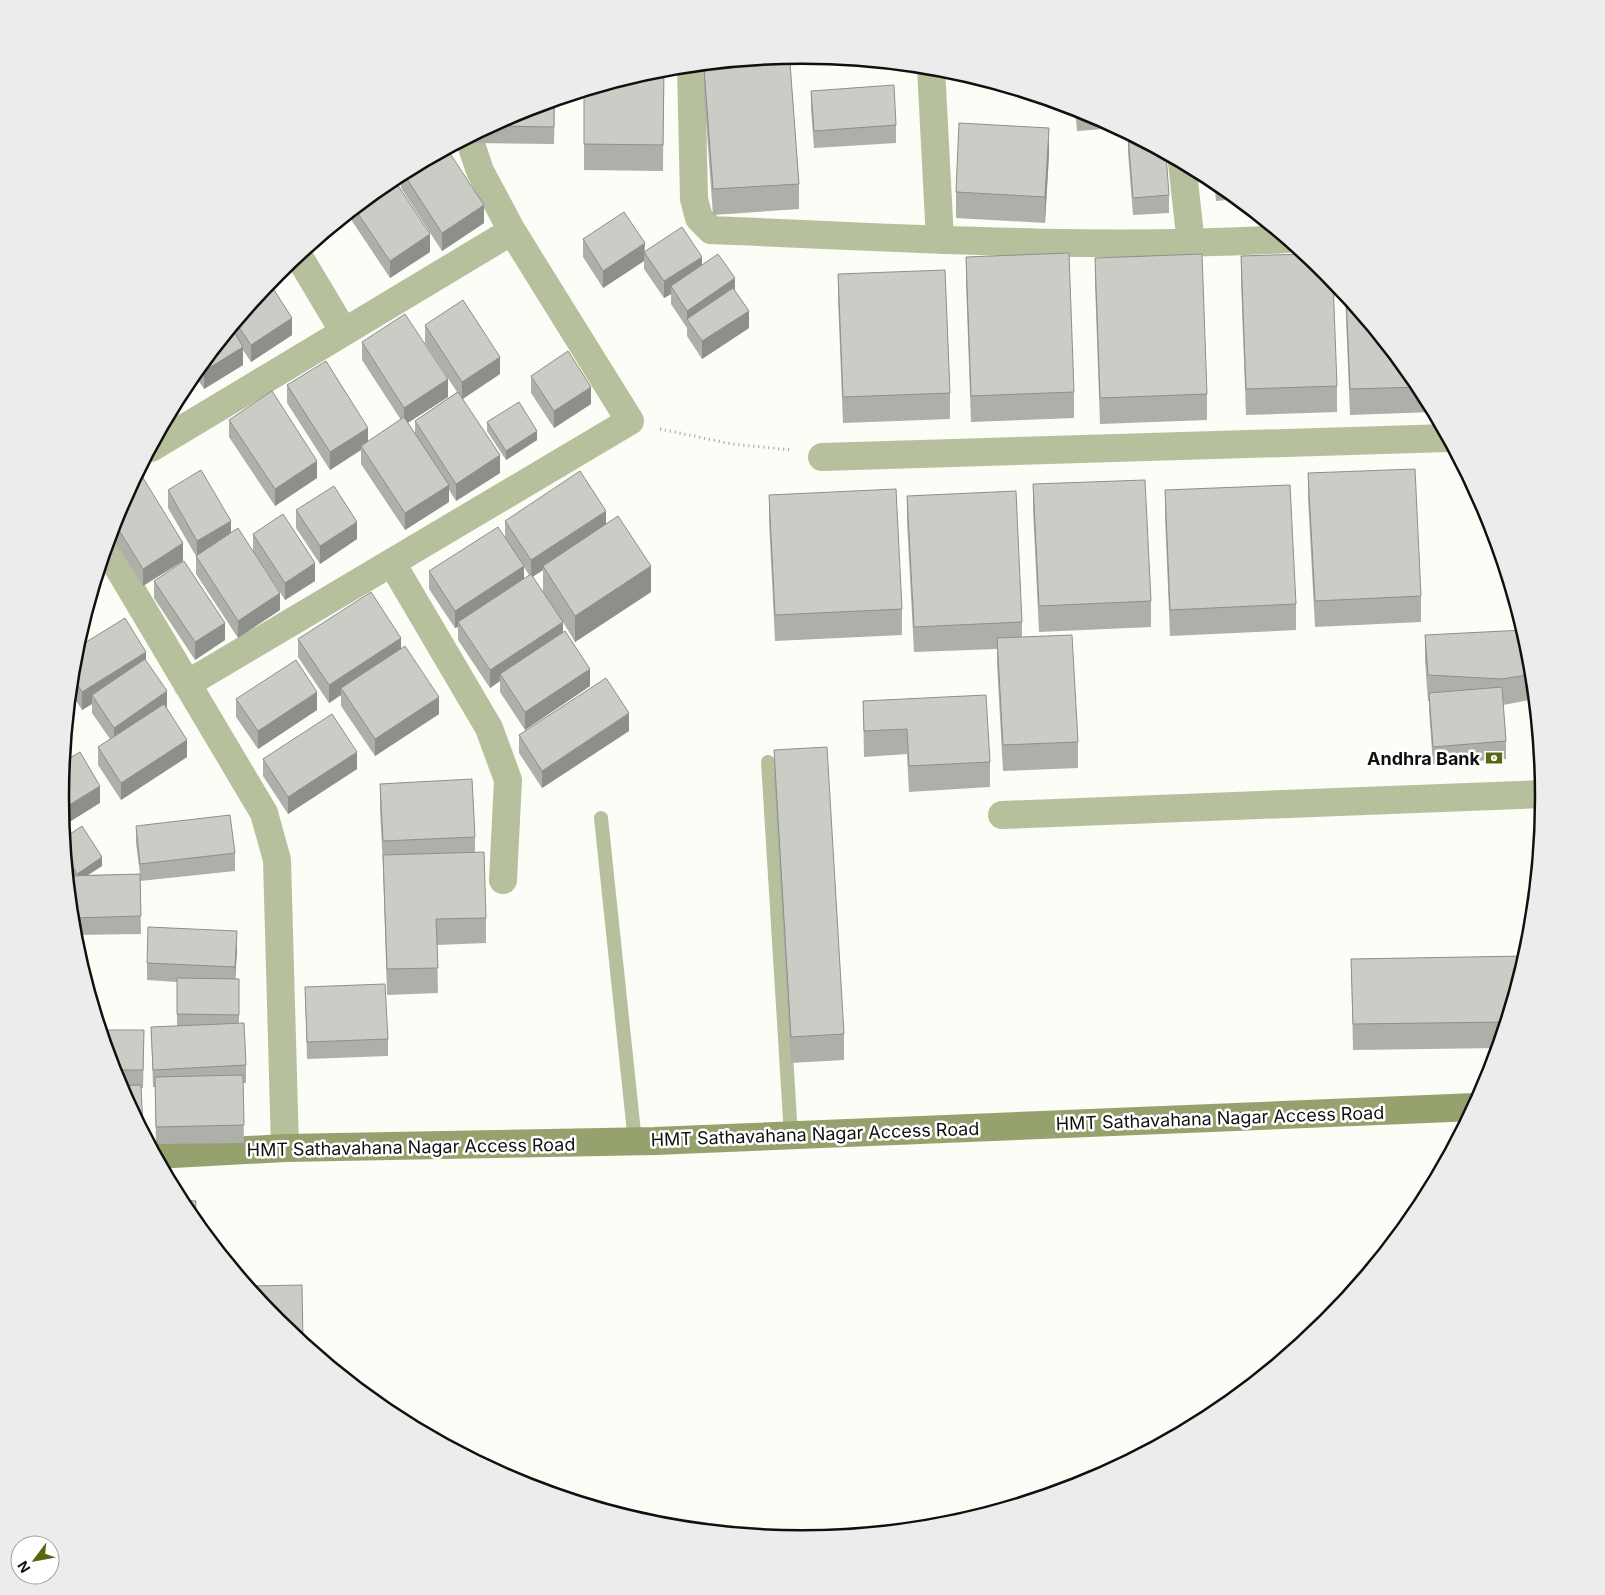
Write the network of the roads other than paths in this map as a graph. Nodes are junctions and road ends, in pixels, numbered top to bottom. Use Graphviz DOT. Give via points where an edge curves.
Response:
graph roads {
  1 [pos="691,73"];
  2 [pos="931,76"];
  3 [pos="471,143"];
  4 [pos="1183,170"];
  5 [pos="512,231"];
  6 [pos="1278,239"];
  7 [pos="940,240"];
  8 [pos="1191,244"];
  9 [pos="302,262"];
  10 [pos="344,332"];
  11 [pos="1442,438"];
  12 [pos="161,442"];
  13 [pos="822,457"];
  14 [pos="111,555"];
  15 [pos="392,563"];
  16 [pos="187,684"];
  17 [pos="768,762"];
  18 [pos="1536,794"];
  19 [pos="1002,815"];
  20 [pos="601,818"];
  21 [pos="504,880"];
  22 [pos="1467,1107"];
  23 [pos="791,1136"];
  24 [pos="635,1142"];
  25 [pos="284,1148"];
  26 [pos="161,1154"];
  1 -- 7 [label="street" via="694,199 699,218 711,230"];
  2 -- 7 [label="street"];
  3 -- 5 [label="street" via="480,171"];
  4 -- 8 [label="street"];
  5 -- 10 [label="street"];
  5 -- 15 [label="street" via="630,421"];
  6 -- 8 [label="street"];
  7 -- 8 [label="street"];
  9 -- 10 [label="street"];
  10 -- 12 [label="street"];
  11 -- 13 [label="street"];
  14 -- 16 [label="street"];
  15 -- 16 [label="street"];
  15 -- 21 [label="street" via="489,728 508,780"];
  16 -- 25 [label="street" via="264,813 277,860"];
  17 -- 23 [label="lane"];
  18 -- 19 [label="street"];
  20 -- 24 [label="lane"];
  22 -- 23 [label="street, HMT Sathavahana Nagar Access Road"];
  23 -- 24 [label="street, HMT Sathavahana Nagar Access Road"];
  24 -- 25 [label="street, HMT Sathavahana Nagar Access Road"];
  25 -- 26 [label="street, HMT Sathavahana Nagar Access Road"];
}
